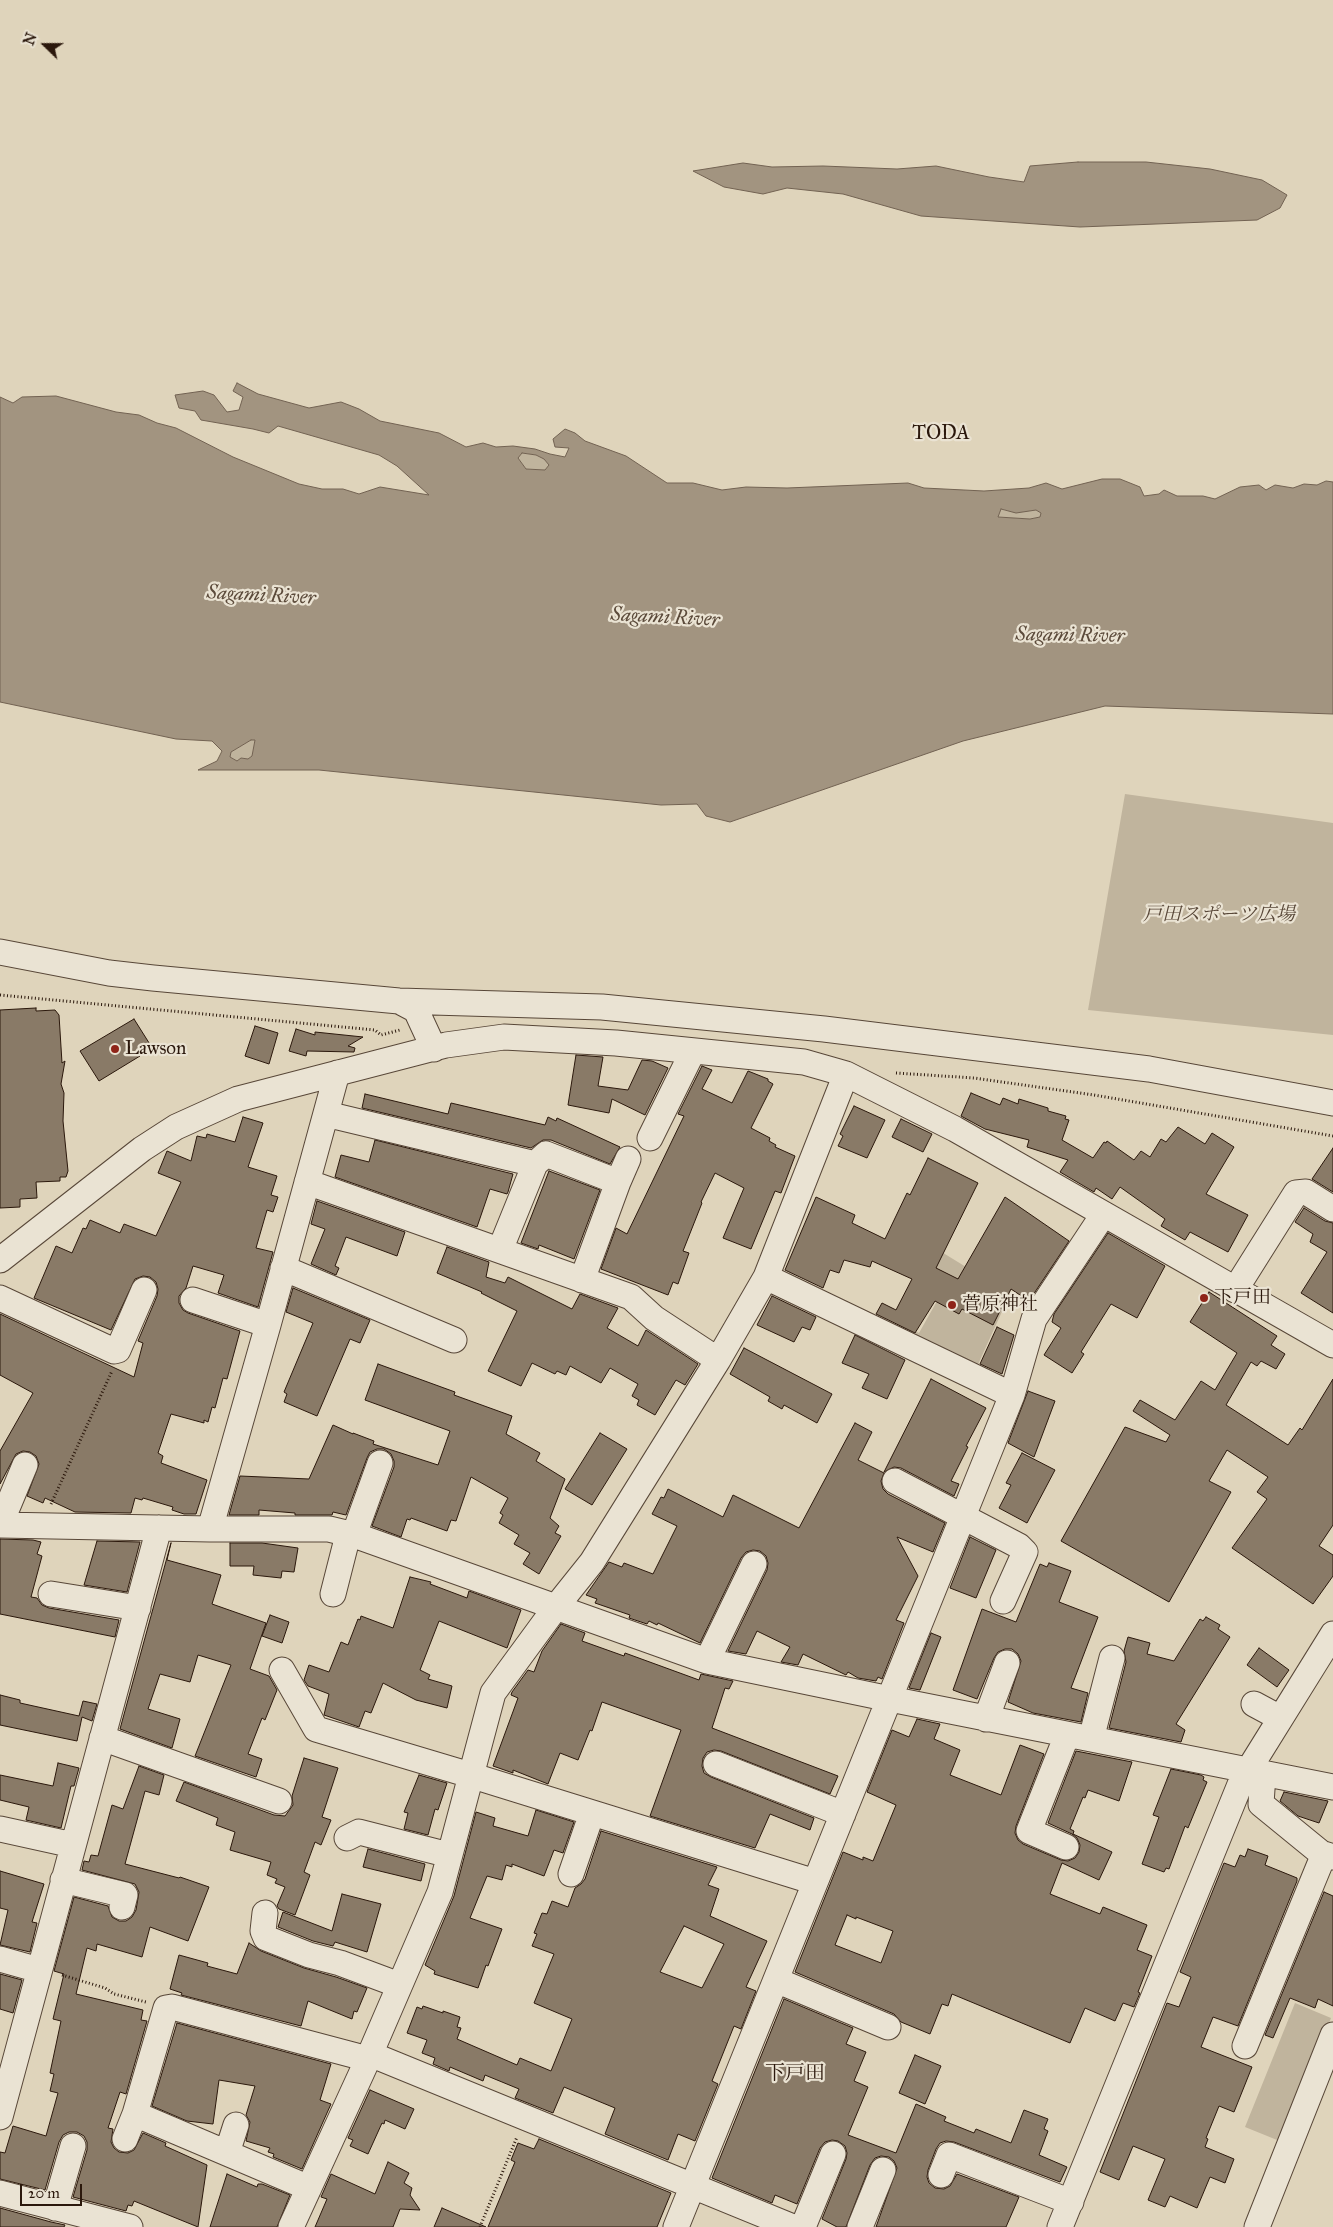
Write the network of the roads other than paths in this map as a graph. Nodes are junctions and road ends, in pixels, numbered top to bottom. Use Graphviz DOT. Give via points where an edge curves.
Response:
graph roads {
  1 [pos="0,952"];
  2 [pos="399,1001"];
  3 [pos="434,1049"];
  4 [pos="693,1051"];
  5 [pos="337,1073"];
  6 [pos="846,1074"];
  7 [pos="1333,1103"];
  8 [pos="326,1114"];
  9 [pos="660,1129"];
  10 [pos="535,1164"];
  11 [pos="308,1182"];
  12 [pos="1333,1208"];
  13 [pos="1103,1215"];
  14 [pos="500,1250"];
  15 [pos="0,1260"];
  16 [pos="283,1268"];
  17 [pos="766,1277"];
  18 [pos="582,1280"];
  19 [pos="144,1290"];
  20 [pos="1235,1290"];
  21 [pos="0,1298"];
  22 [pos="193,1300"];
  23 [pos="268,1325"];
  24 [pos="454,1340"];
  25 [pos="1333,1345"];
  26 [pos="718,1360"];
  27 [pos="1012,1395"];
  28 [pos="25,1464"];
  29 [pos="370,1472"];
  30 [pos="895,1482"];
  31 [pos="963,1516"];
  32 [pos="0,1525"];
  33 [pos="159,1528"];
  34 [pos="210,1529"];
  35 [pos="351,1535"];
  36 [pos="754,1564"];
  37 [pos="51,1594"];
  38 [pos="333,1594"];
  39 [pos="1003,1601"];
  40 [pos="556,1607"];
  41 [pos="138,1608"];
  42 [pos="1333,1634"];
  43 [pos="1112,1658"];
  44 [pos="707,1661"];
  45 [pos="1007,1663"];
  46 [pos="282,1670"];
  47 [pos="890,1700"];
  48 [pos="1254,1704"];
  49 [pos="1280,1718"];
  50 [pos="986,1719"];
  51 [pos="1079,1737"];
  52 [pos="102,1738"];
  53 [pos="731,1764"];
  54 [pos="1255,1772"];
  55 [pos="470,1775"];
  56 [pos="1333,1787"];
  57 [pos="279,1800"];
  58 [pos="592,1813"];
  59 [pos="843,1814"];
  60 [pos="0,1829"];
  61 [pos="347,1838"];
  62 [pos="73,1844"];
  63 [pos="1066,1847"];
  64 [pos="449,1855"];
  65 [pos="1328,1856"];
  66 [pos="571,1874"];
  67 [pos="63,1880"];
  68 [pos="815,1882"];
  69 [pos="122,1907"];
  70 [pos="265,1913"];
  71 [pos="0,1959"];
  72 [pos="39,1969"];
  73 [pos="776,1980"];
  74 [pos="399,1985"];
  75 [pos="873,2029"];
  76 [pos="1333,2035"];
  77 [pos="1245,2046"];
  78 [pos="369,2057"];
  79 [pos="135,2114"];
  80 [pos="0,2117"];
  81 [pos="236,2125"];
  82 [pos="125,2139"];
  83 [pos="73,2146"];
  84 [pos="227,2153"];
  85 [pos="833,2154"];
  86 [pos="949,2156"];
  87 [pos="883,2170"];
  88 [pos="692,2187"];
  89 [pos="309,2188"];
  90 [pos="0,2193"];
  91 [pos="1071,2202"];
  92 [pos="55,2208"];
  93 [pos="84,2221"];
  94 [pos="130,2227"];
  95 [pos="291,2227"];
  96 [pos="676,2227"];
  97 [pos="793,2227"];
  98 [pos="803,2227"];
  99 [pos="860,2227"];
  100 [pos="1060,2227"];
  101 [pos="1258,2227"];
  1 -- 2 [label="street" via="109,973"];
  2 -- 3 [label="street" via="416,1010"];
  2 -- 7 [label="street" via="602,1007 824,1029 1148,1070"];
  3 -- 4 [label="street" via="504,1037"];
  3 -- 5 [label="street"];
  4 -- 6 [label="street" via="804,1062"];
  4 -- 9 [label="street"];
  5 -- 8 [label="street"];
  5 -- 15 [label="street" via="238,1099 176,1127 142,1149"];
  6 -- 13 [label="street" via="955,1129"];
  6 -- 17 [label="street"];
  8 -- 10 [label="street"];
  8 -- 11 [label="street"];
  10 -- 14 [label="street"];
  10 -- 18 [label="street" via="546,1154 623,1170"];
  11 -- 14 [label="street"];
  11 -- 16 [label="street"];
  12 -- 20 [label="street" via="1306,1192 1296,1193"];
  13 -- 20 [label="street"];
  13 -- 27 [label="street" via="1034,1319"];
  14 -- 18 [label="street"];
  16 -- 23 [label="street"];
  16 -- 24 [label="street" via="420,1335"];
  17 -- 26 [label="street"];
  17 -- 27 [label="street"];
  18 -- 26 [label="street" via="631,1297 654,1318"];
  19 -- 21 [label="street" via="118,1350 114,1351"];
  20 -- 25 [label="street"];
  22 -- 23 [label="street"];
  23 -- 34 [label="street"];
  26 -- 40 [label="street" via="592,1562"];
  27 -- 31 [label="street"];
  28 -- 32 [label="street"];
  29 -- 35 [label="street"];
  30 -- 31 [label="street"];
  31 -- 39 [label="street" via="1025,1552"];
  31 -- 47 [label="street"];
  32 -- 33 [label="street"];
  33 -- 34 [label="street"];
  33 -- 41 [label="street"];
  34 -- 35 [label="street" via="329,1529"];
  35 -- 38 [label="street"];
  35 -- 40 [label="street"];
  36 -- 44 [label="street"];
  37 -- 41 [label="street"];
  40 -- 44 [label="street"];
  40 -- 55 [label="street" via="493,1692"];
  41 -- 52 [label="street"];
  42 -- 49 [label="street"];
  43 -- 51 [label="street"];
  44 -- 47 [label="street"];
  45 -- 50 [label="street"];
  46 -- 55 [label="street" via="316,1729"];
  47 -- 50 [label="street"];
  47 -- 59 [label="street"];
  48 -- 49 [label="street"];
  49 -- 54 [label="street"];
  50 -- 51 [label="street"];
  51 -- 54 [label="street"];
  51 -- 63 [label="street" via="1029,1831"];
  52 -- 57 [label="street"];
  52 -- 62 [label="street"];
  53 -- 59 [label="street"];
  54 -- 56 [label="street"];
  54 -- 65 [label="street" via="1261,1804"];
  54 -- 91 [label="street" via="1234,1800"];
  55 -- 58 [label="street"];
  55 -- 64 [label="street"];
  58 -- 66 [label="street"];
  58 -- 68 [label="street"];
  59 -- 68 [label="street"];
  60 -- 62 [label="street"];
  61 -- 64 [label="street" via="359,1832"];
  62 -- 67 [label="street"];
  64 -- 74 [label="street" via="440,1892"];
  65 -- 77 [label="street"];
  67 -- 69 [label="street" via="125,1895"];
  67 -- 72 [label="street"];
  68 -- 73 [label="street"];
  70 -- 74 [label="street" via="262,1931 266,1938"];
  71 -- 72 [label="street"];
  72 -- 80 [label="street"];
  73 -- 75 [label="street"];
  73 -- 88 [label="street"];
  74 -- 78 [label="street"];
  76 -- 101 [label="street"];
  78 -- 79 [label="street" via="166,2008"];
  78 -- 88 [label="street"];
  78 -- 89 [label="street"];
  79 -- 82 [label="street"];
  79 -- 84 [label="street"];
  81 -- 84 [label="street"];
  83 -- 92 [label="street"];
  84 -- 89 [label="street"];
  85 -- 98 [label="street"];
  86 -- 91 [label="street"];
  87 -- 99 [label="street"];
  88 -- 96 [label="street"];
  88 -- 97 [label="street"];
  89 -- 95 [label="street"];
  90 -- 92 [label="street"];
  91 -- 100 [label="street"];
  92 -- 93 [label="street"];
  93 -- 94 [label="street"];
}
